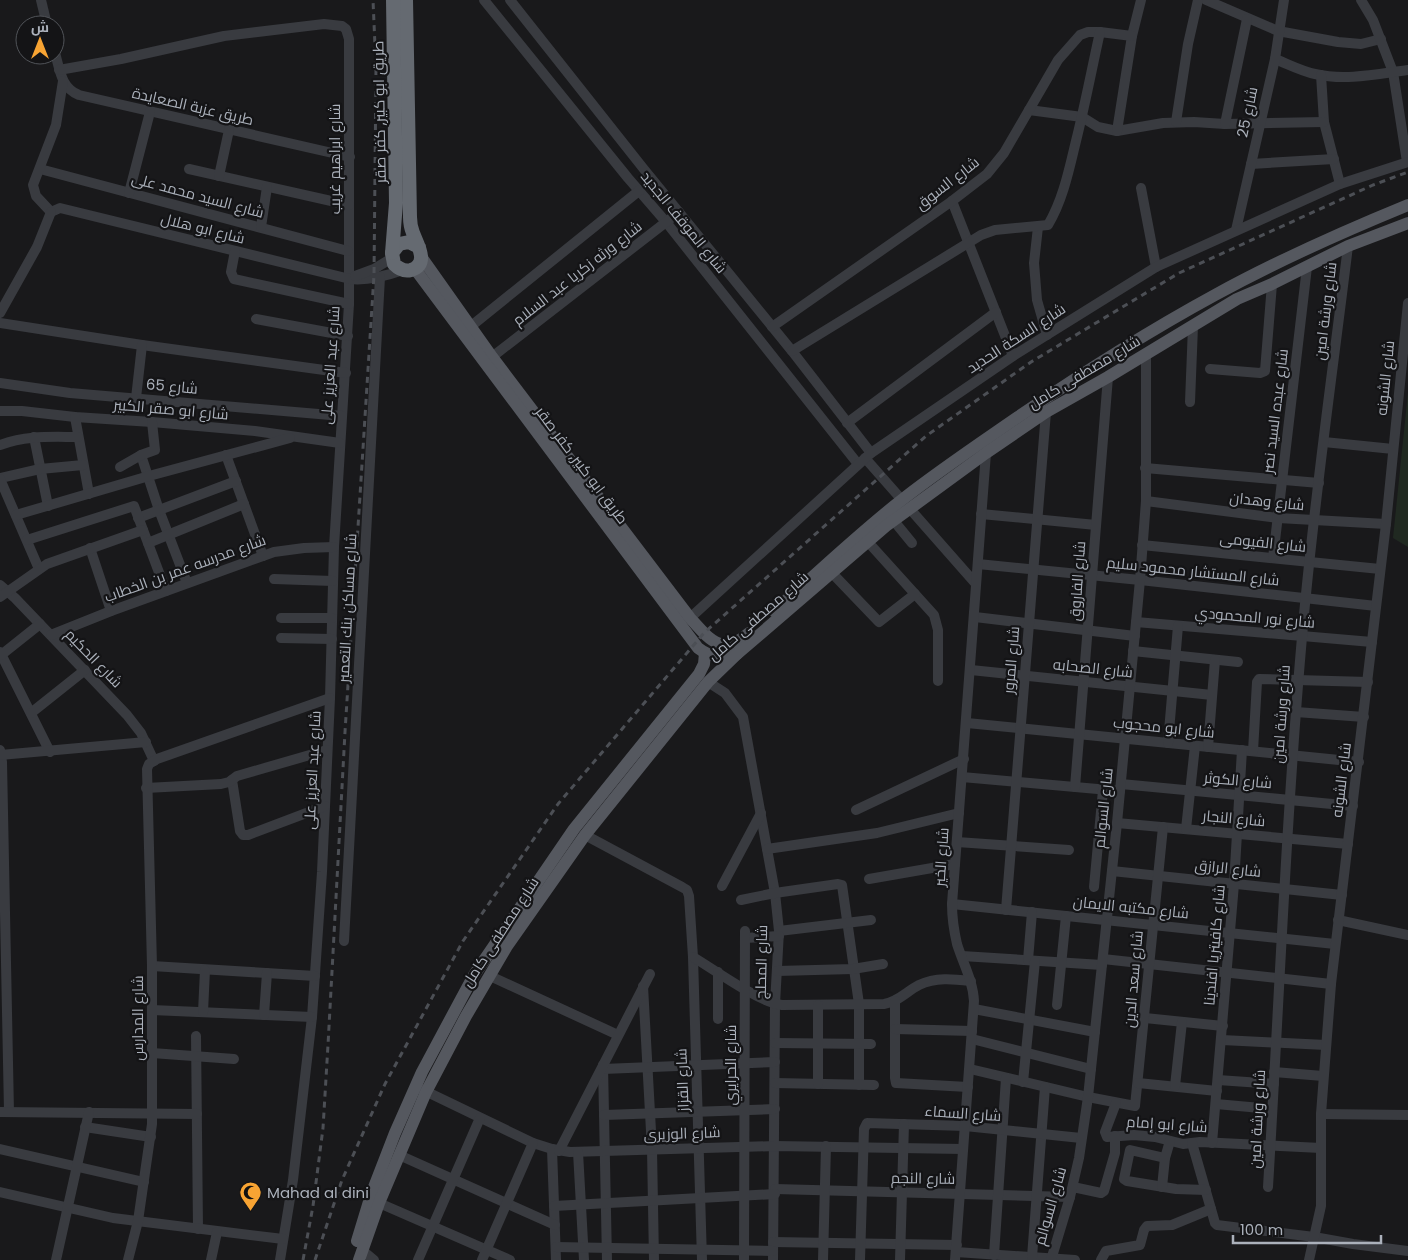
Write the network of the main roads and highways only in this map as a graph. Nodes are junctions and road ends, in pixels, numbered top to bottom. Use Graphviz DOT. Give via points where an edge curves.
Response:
graph roads {
  1 [pos="393,0"];
  2 [pos="406,0"];
  3 [pos="1408,206"];
  4 [pos="1408,223"];
  5 [pos="392,256"];
  6 [pos="415,261"];
  7 [pos="1215,295"];
  8 [pos="1222,308"];
  9 [pos="906,505"];
  10 [pos="738,648"];
  11 [pos="705,653"];
  12 [pos="421,1089"];
  13 [pos="361,1255"];
  14 [pos="351,1260"];
  1 -- 5 [label="highway, طريق ابو كبير, كفر صقر" via="396,203"];
  2 -- 6 [label="highway, طريق ابو كبير, كفر صقر" via="410,217"];
  3 -- 7 [label="main road, شارع مصطفى كامل" via="1286,258"];
  4 -- 8 [label="main road, شارع مصطفى كامل" via="1348,246"];
  5 -- 6 [label="highway" via="394,264"];
  5 -- 6 [label="highway" via="395,248 409,242"];
  6 -- 10 [label="main road, طريق ابو كبير, كفر صقر" via="470,326 690,618 710,640"];
  6 -- 11 [label="main road, طريق ابو كبير, كفر صقر" via="694,643"];
  7 -- 8 [label="main road"];
  7 -- 9 [label="main road, شارع مصطفى كامل" via="1048,397 932,478"];
  8 -- 9 [label="main road, شارع مصطفى كامل" via="1046,412"];
  9 -- 10 [label="main road, شارع مصطفى كامل"];
  9 -- 10 [label="main road, شارع مصطفى كامل" via="894,521"];
  10 -- 11 [label="main road" via="720,657"];
  10 -- 12 [label="main road, شارع مصطفى كامل" via="585,835 507,946"];
  11 -- 12 [label="main road, شارع مصطفى كامل" via="699,674 574,829 474,975"];
  12 -- 13 [label="main road, شارع مصطفى كامل"];
  12 -- 14 [label="main road, شارع مصطفى كامل" via="395,1133"];
}
